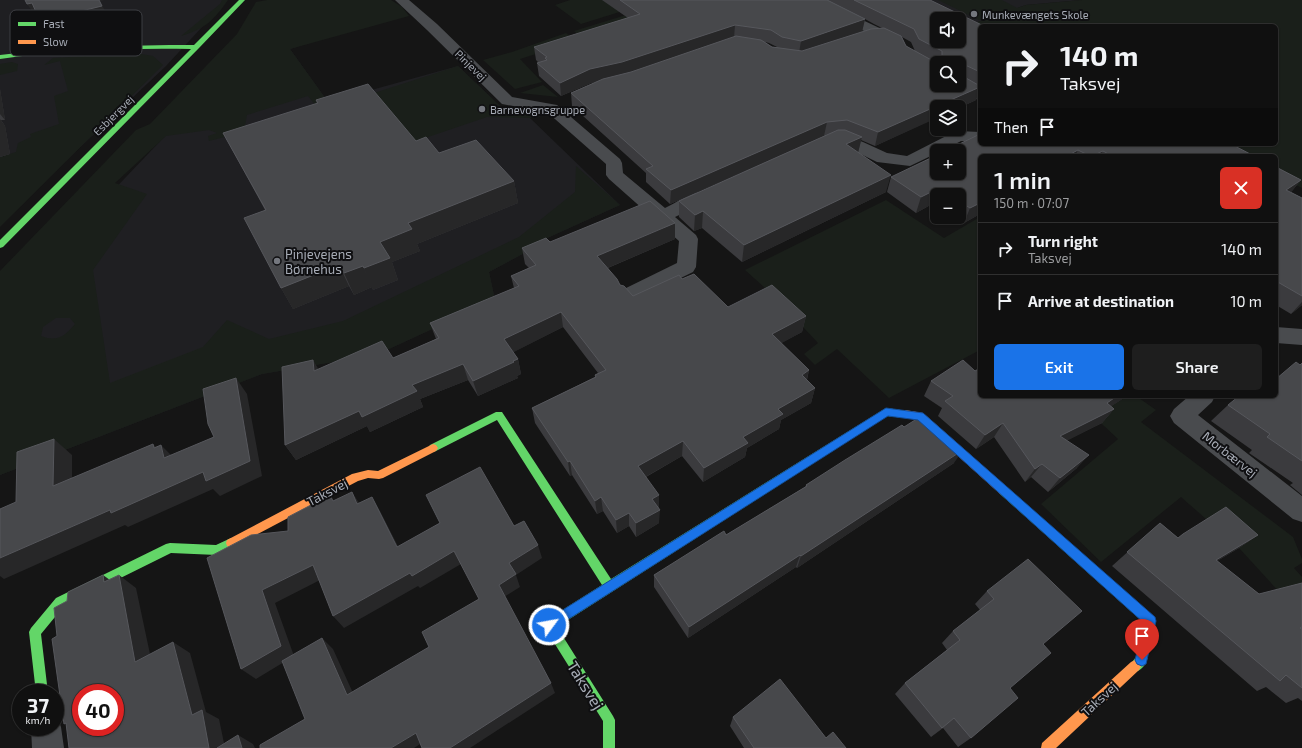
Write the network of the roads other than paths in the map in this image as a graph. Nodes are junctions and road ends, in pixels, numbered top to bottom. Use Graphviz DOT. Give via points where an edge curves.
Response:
graph roads {
  1 [pos="242,0"];
  2 [pos="401,0"];
  3 [pos="826,6"];
  4 [pos="858,39"];
  5 [pos="142,46"];
  6 [pos="197,47"];
  7 [pos="10,56"];
  8 [pos="0,57"];
  9 [pos="966,87"];
  10 [pos="978,94"];
  11 [pos="978,137"];
  12 [pos="817,146"];
  13 [pos="719,190"];
  14 [pos="663,216"];
  15 [pos="0,245"];
  16 [pos="629,295"];
  17 [pos="1278,335"];
  18 [pos="1302,337"];
  19 [pos="1202,398"];
  20 [pos="1302,511"];
  21 [pos="610,587"];
  22 [pos="41,684"];
  23 [pos="47,736"];
  24 [pos="48,748"];
  25 [pos="609,748"];
  26 [pos="1047,748"];
  1 -- 6 [label="street, Esbjergvej"];
  2 -- 14 [label="street, Pinjevej" via="507,101 558,105 614,163 616,175"];
  3 -- 4 [label="street" via="888,38 866,36"];
  5 -- 6 [label="street"];
  6 -- 15 [label="street, Esbjergvej"];
  7 -- 8 [label="street"];
  9 -- 10 [label="street"];
  11 -- 12 [label="street" via="958,136 910,161 883,158 843,140 831,140"];
  13 -- 14 [label="street"];
  14 -- 16 [label="street, Pinjevej" via="689,239 686,267"];
  17 -- 18 [label="street"];
  19 -- 20 [label="street, Morbærvej" via="1182,416"];
  21 -- 22 [label="street, Taksvej" via="499,415 379,475 356,477 217,550 170,548 60,602 35,632"];
  21 -- 25 [label="street, Taksvej" via="549,625 609,720"];
  21 -- 26 [label="street, Taksvej" via="886,412 920,416 1150,621 1142,660"];
  23 -- 24 [label="street"];
}
